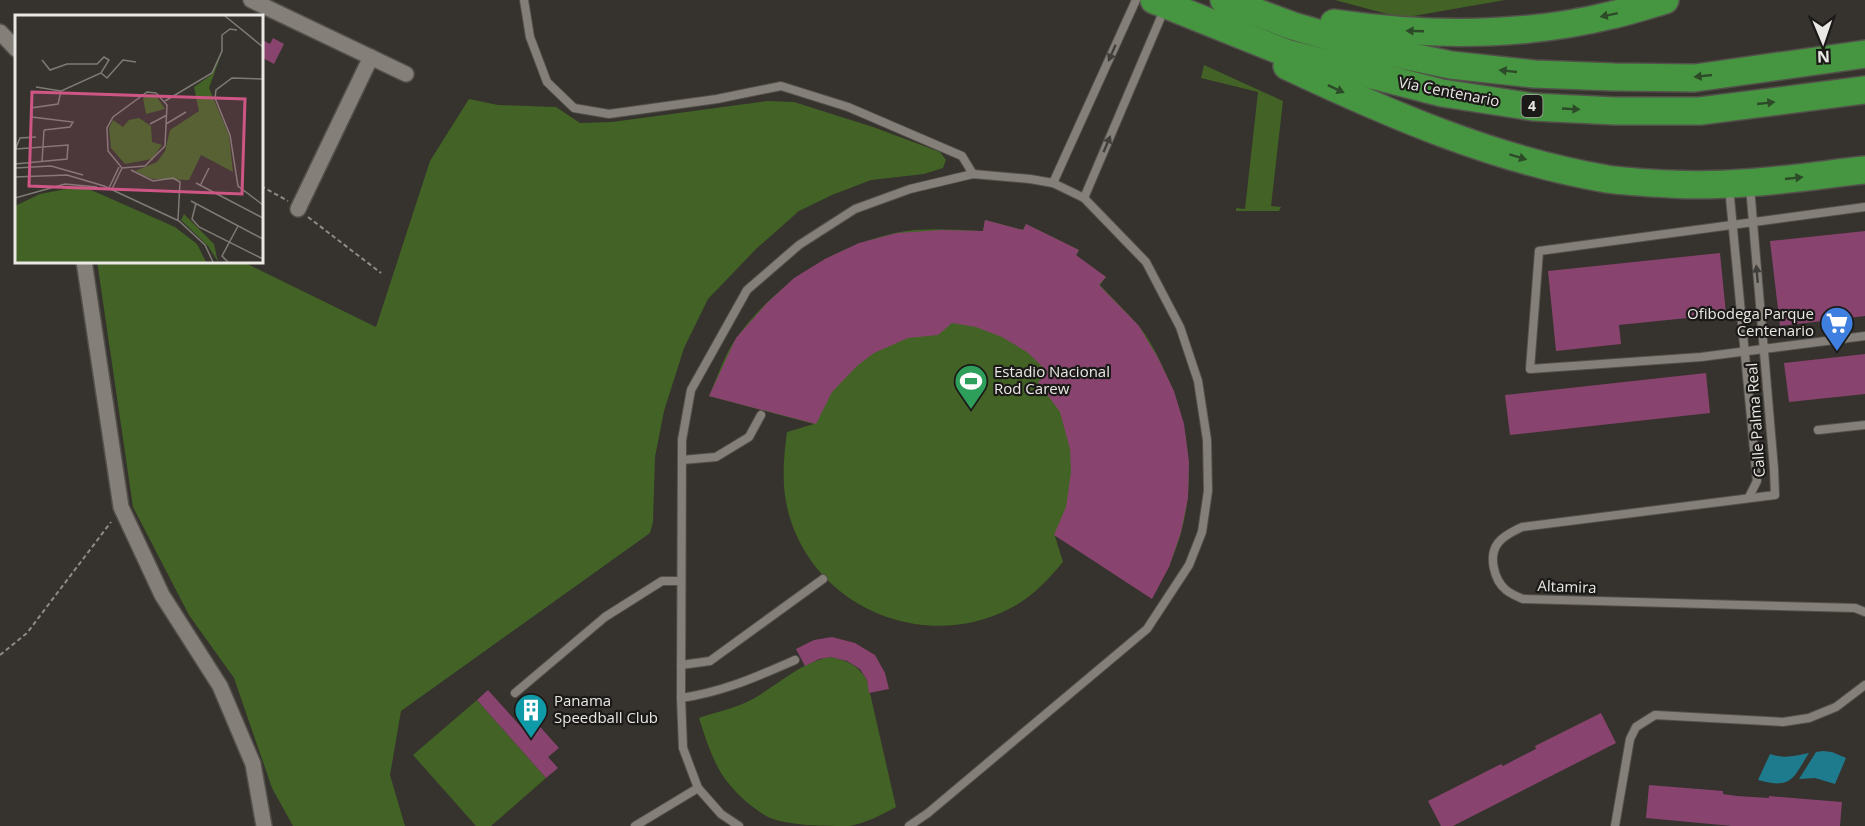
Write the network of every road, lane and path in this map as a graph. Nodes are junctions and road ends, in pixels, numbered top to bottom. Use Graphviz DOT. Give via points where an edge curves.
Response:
graph roads {
  1 [pos="251,0"];
  2 [pos="524,0"];
  3 [pos="1136,0"];
  4 [pos="1224,0"];
  5 [pos="1665,0"];
  6 [pos="1162,2"];
  7 [pos="1209,23"];
  8 [pos="0,32"];
  9 [pos="15,48"];
  10 [pos="1865,54"];
  11 [pos="371,57"];
  12 [pos="406,74"];
  13 [pos="1865,90"];
  14 [pos="1865,170"];
  15 [pos="973,174"];
  16 [pos="1053,183"];
  17 [pos="1739,183"];
  18 [pos="262,187"];
  19 [pos="1084,198"];
  20 [pos="1865,207"];
  21 [pos="298,209"];
  22 [pos="1753,222"];
  23 [pos="1732,224"];
  24 [pos="84,262"];
  25 [pos="381,273"];
  26 [pos="1865,336"];
  27 [pos="1764,349"];
  28 [pos="1744,351"];
  29 [pos="761,415"];
  30 [pos="1865,425"];
  31 [pos="1818,430"];
  32 [pos="682,460"];
  33 [pos="1749,497"];
  34 [pos="121,507"];
  35 [pos="823,579"];
  36 [pos="681,581"];
  37 [pos="1865,612"];
  38 [pos="0,655"];
  39 [pos="795,660"];
  40 [pos="681,664"];
  41 [pos="1865,685"];
  42 [pos="515,693"];
  43 [pos="681,698"];
  44 [pos="698,788"];
  45 [pos="264,826"];
  46 [pos="635,826"];
  47 [pos="739,826"];
  48 [pos="909,826"];
  49 [pos="1615,826"];
  1 -- 11 [label="street"];
  2 -- 15 [label="lane" via="530,37 547,82 574,108 609,114 781,86 848,107 962,156"];
  3 -- 16 [label="lane, one-way"];
  5 -- 4 [label="highway, one-way" via="1600,18 1473,32 1379,30 1297,18"];
  10 -- 4 [label="highway, Vía Centenario / 4, one-way" via="1695,78 1534,74 1451,65 1369,48"];
  6 -- 7 [label="highway, Vía Centenario / 4"];
  19 -- 6 [label="lane, one-way"];
  7 -- 13 [label="highway, Vía Centenario / 4, one-way" via="1286,53 1361,73 1442,93 1533,107 1700,111"];
  7 -- 17 [label="highway, one-way" via="1270,58 1350,96 1462,140 1540,164 1608,179 1672,184"];
  8 -- 9 [label="street"];
  11 -- 12 [label="street"];
  11 -- 21 [label="street"];
  17 -- 14 [label="highway, one-way"];
  15 -- 16 [label="lane"];
  15 -- 32 [label="lane" via="910,189 855,209 799,245 747,291 691,390"];
  16 -- 19 [label="lane"];
  17 -- 22 [label="lane, Calle Palma Real"];
  17 -- 23 [label="lane, Calle Palma Real"];
  18 -- 21 [label="path"];
  19 -- 48 [label="lane" via="1146,262 1180,327 1198,381 1207,440 1208,491 1202,532 1189,565 1147,629"];
  20 -- 22 [label="lane"];
  21 -- 25 [label="path"];
  22 -- 23 [label="lane"];
  27 -- 22 [label="lane, Calle Palma Real, one-way"];
  23 -- 28 [label="lane, Calle Palma Real"];
  23 -- 28 [label="lane" via="1539,251 1530,369"];
  24 -- 34 [label="street"];
  26 -- 27 [label="lane"];
  27 -- 28 [label="lane"];
  27 -- 33 [label="lane, Calle Palma Real" via="1775,495"];
  28 -- 33 [label="lane, Calle Palma Real" via="1757,481"];
  29 -- 32 [label="lane" via="749,437 716,457"];
  30 -- 31 [label="lane"];
  32 -- 36 [label="lane"];
  33 -- 37 [label="lane, Altamira" via="1522,528 1497,544 1492,561 1496,576 1506,590 1523,599 1855,608"];
  34 -- 38 [label="path" via="27,633"];
  34 -- 45 [label="street" via="162,595 220,686 253,764"];
  35 -- 40 [label="lane" via="710,661"];
  36 -- 40 [label="lane"];
  36 -- 42 [label="lane" via="662,581 605,617"];
  39 -- 43 [label="lane" via="745,683"];
  40 -- 43 [label="lane"];
  41 -- 49 [label="lane" via="1836,707 1809,718 1783,722 1655,715 1636,727 1630,739"];
  43 -- 44 [label="lane" via="683,748"];
  44 -- 46 [label="lane"];
  44 -- 47 [label="lane" via="721,814"];
}
